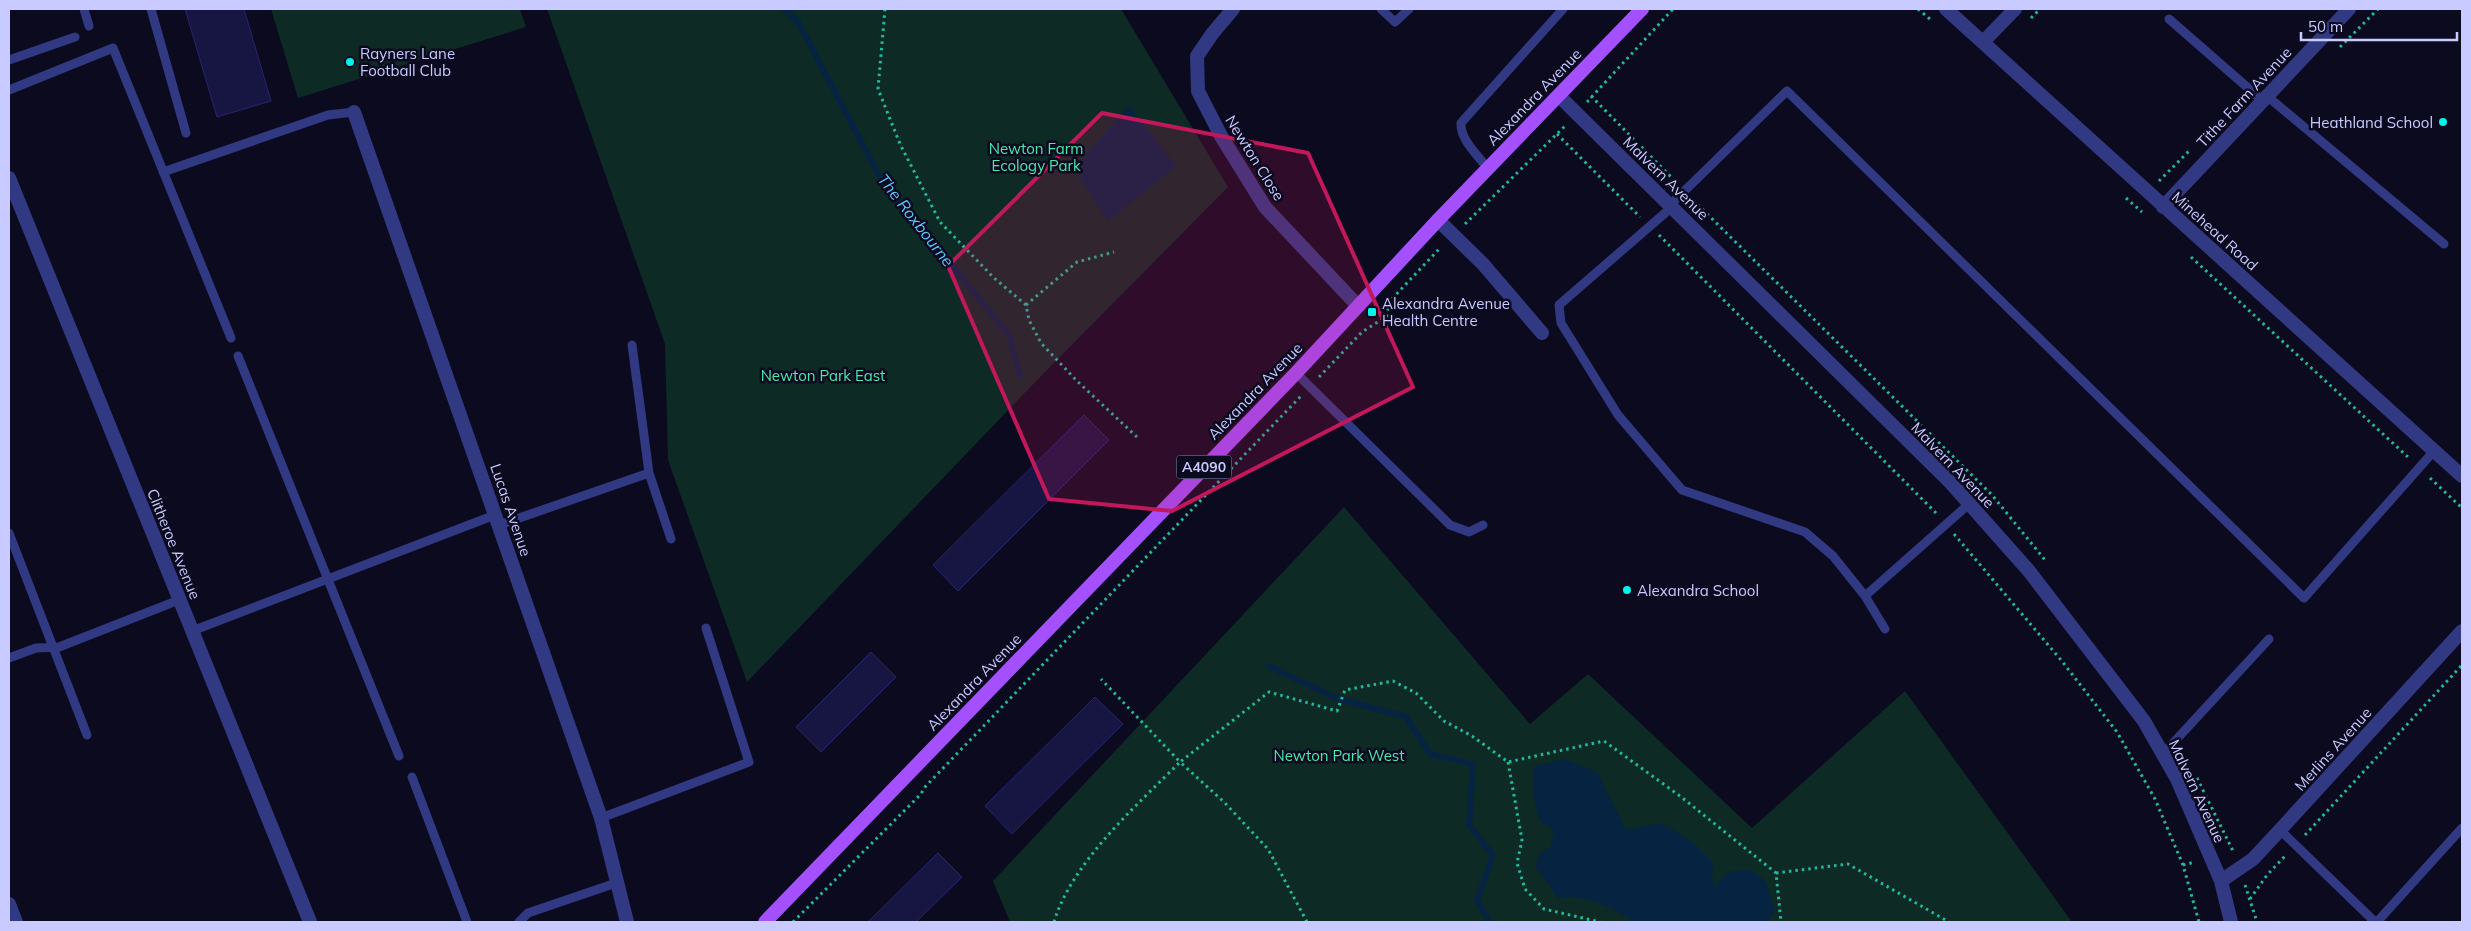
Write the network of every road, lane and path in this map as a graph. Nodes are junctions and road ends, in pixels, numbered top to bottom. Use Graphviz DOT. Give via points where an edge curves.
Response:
graph roads {
  1 [pos="84,9"];
  2 [pos="151,9"];
  3 [pos="885,9"];
  4 [pos="1233,9"];
  5 [pos="1381,9"];
  6 [pos="1409,9"];
  7 [pos="1563,9"];
  8 [pos="1642,9"];
  9 [pos="1673,9"];
  10 [pos="1918,9"];
  11 [pos="1946,9"];
  12 [pos="2015,9"];
  13 [pos="2349,9"];
  14 [pos="2168,19"];
  15 [pos="1932,22"];
  16 [pos="89,26"];
  17 [pos="75,37"];
  18 [pos="1983,42"];
  19 [pos="9,60"];
  20 [pos="9,90"];
  21 [pos="1559,96"];
  22 [pos="2265,98"];
  23 [pos="354,112"];
  24 [pos="1576,114"];
  25 [pos="186,133"];
  26 [pos="1557,134"];
  27 [pos="1488,169"];
  28 [pos="163,172"];
  29 [pos="9,178"];
  30 [pos="2121,193"];
  31 [pos="1671,206"];
  32 [pos="2163,207"];
  33 [pos="2149,219"];
  34 [pos="1438,220"];
  35 [pos="1650,226"];
  36 [pos="1454,234"];
  37 [pos="2444,244"];
  38 [pos="2185,251"];
  39 [pos="1114,252"];
  40 [pos="1026,305"];
  41 [pos="1358,306"];
  42 [pos="1542,333"];
  43 [pos="232,338"];
  44 [pos="632,344"];
  45 [pos="238,356"];
  46 [pos="1296,373"];
  47 [pos="1310,386"];
  48 [pos="1137,437"];
  49 [pos="2434,451"];
  50 [pos="2419,467"];
  51 [pos="649,473"];
  52 [pos="2462,476"];
  53 [pos="1969,504"];
  54 [pos="2462,508"];
  55 [pos="497,520"];
  56 [pos="1482,525"];
  57 [pos="1946,525"];
  58 [pos="9,533"];
  59 [pos="671,539"];
  60 [pos="328,579"];
  61 [pos="1866,596"];
  62 [pos="179,600"];
  63 [pos="706,628"];
  64 [pos="1885,629"];
  65 [pos="192,631"];
  66 [pos="2462,631"];
  67 [pos="2269,639"];
  68 [pos="52,647"];
  69 [pos="9,658"];
  70 [pos="2462,665"];
  71 [pos="1101,679"];
  72 [pos="86,735"];
  73 [pos="2163,754"];
  74 [pos="399,756"];
  75 [pos="1180,762"];
  76 [pos="1508,762"];
  77 [pos="412,777"];
  78 [pos="600,818"];
  79 [pos="2462,828"];
  80 [pos="2280,830"];
  81 [pos="2295,845"];
  82 [pos="1776,873"];
  83 [pos="2221,881"];
  84 [pos="616,883"];
  85 [pos="2249,900"];
  86 [pos="9,904"];
  87 [pos="16,922"];
  88 [pos="310,922"];
  89 [pos="467,922"];
  90 [pos="519,922"];
  91 [pos="627,922"];
  92 [pos="765,922"];
  93 [pos="793,922"];
  94 [pos="1054,922"];
  95 [pos="1307,922"];
  96 [pos="1600,922"];
  97 [pos="1781,922"];
  98 [pos="1949,922"];
  99 [pos="2199,922"];
  100 [pos="2231,922"];
  101 [pos="2376,922"];
  1 -- 16 [label="lane"];
  2 -- 25 [label="lane"];
  3 -- 40 [label="path" via="878,89 900,144 940,222 994,278"];
  4 -- 41 [label="street, Newton Close" via="1197,56 1198,91 1221,136 1265,207"];
  5 -- 6 [label="lane" via="1395,22"];
  7 -- 27 [label="lane" via="1461,123 1460,131 1464,138"];
  8 -- 21 [label="main road, Alexandra Avenue / A4090"];
  9 -- 24 [label="path"];
  10 -- 15 [label="path"];
  11 -- 18 [label="street, Minehead Road"];
  12 -- 18 [label="street"];
  13 -- 22 [label="street, Tithe Farm Avenue"];
  14 -- 22 [label="lane"];
  17 -- 19 [label="lane"];
  18 -- 32 [label="street, Minehead Road"];
  20 -- 28 [label="lane" via="113,48"];
  21 -- 24 [label="street, Malvern Avenue"];
  21 -- 27 [label="main road, Alexandra Avenue / A4090"];
  22 -- 32 [label="street, Tithe Farm Avenue"];
  22 -- 37 [label="lane"];
  23 -- 28 [label="lane" via="328,115"];
  23 -- 55 [label="street, Lucas Avenue"];
  24 -- 26 [label="path"];
  24 -- 31 [label="street, Malvern Avenue"];
  26 -- 35 [label="path"];
  26 -- 36 [label="path"];
  27 -- 34 [label="main road, Alexandra Avenue / A4090"];
  28 -- 43 [label="lane"];
  29 -- 62 [label="street, Clitheroe Avenue"];
  30 -- 33 [label="path"];
  31 -- 35 [label="lane"];
  31 -- 50 [label="lane" via="1787,91 2304,598"];
  31 -- 53 [label="street, Malvern Avenue"];
  32 -- 49 [label="street, Minehead Road"];
  34 -- 36 [label="street"];
  34 -- 41 [label="main road, Alexandra Avenue / A4090"];
  35 -- 57 [label="path" via="1905,480"];
  35 -- 61 [label="lane" via="1559,305 1561,323 1618,415 1682,490 1805,532 1833,556"];
  36 -- 42 [label="street"];
  36 -- 47 [label="path" via="1389,302 1387,316 1362,332"];
  38 -- 50 [label="path"];
  39 -- 40 [label="path" via="1077,262"];
  40 -- 48 [label="path" via="1029,320 1041,343 1076,381"];
  41 -- 46 [label="main road, Alexandra Avenue / A4090"];
  44 -- 51 [label="lane"];
  45 -- 60 [label="lane"];
  46 -- 47 [label="lane"];
  46 -- 92 [label="main road, Alexandra Avenue / A4090"];
  47 -- 56 [label="lane" via="1450,525 1469,532"];
  47 -- 93 [label="path" via="921,794"];
  49 -- 50 [label="lane"];
  49 -- 52 [label="street, Minehead Road"];
  50 -- 54 [label="path"];
  51 -- 55 [label="lane"];
  51 -- 59 [label="lane"];
  53 -- 57 [label="lane"];
  53 -- 73 [label="street, Malvern Avenue" via="2029,571 2144,721"];
  55 -- 60 [label="lane"];
  55 -- 78 [label="street, Lucas Avenue"];
  57 -- 61 [label="lane"];
  57 -- 99 [label="path" via="1988,571 2117,732 2155,799 2183,865"];
  58 -- 68 [label="lane"];
  60 -- 65 [label="lane"];
  60 -- 74 [label="lane"];
  61 -- 64 [label="lane"];
  62 -- 65 [label="street, Clitheroe Avenue"];
  62 -- 68 [label="lane"];
  63 -- 78 [label="lane" via="749,762"];
  65 -- 88 [label="street, Clitheroe Avenue"];
  66 -- 80 [label="street, Merlins Avenue"];
  67 -- 73 [label="lane"];
  68 -- 69 [label="lane" via="36,648"];
  68 -- 72 [label="lane"];
  70 -- 81 [label="path"];
  71 -- 75 [label="path"];
  73 -- 83 [label="street, Malvern Avenue"];
  75 -- 76 [label="path" via="1269,692 1337,711 1345,690 1393,681 1416,693 1444,721"];
  75 -- 94 [label="path" via="1135,807 1075,876"];
  75 -- 95 [label="path" via="1268,848"];
  76 -- 82 [label="path" via="1604,741 1680,796"];
  76 -- 96 [label="path" via="1522,840 1516,863 1525,889 1544,909"];
  77 -- 89 [label="lane"];
  78 -- 84 [label="street, Lucas Avenue"];
  79 -- 101 [label="lane"];
  80 -- 81 [label="lane"];
  80 -- 83 [label="street, Merlins Avenue" via="2252,859"];
  81 -- 85 [label="path"];
  81 -- 101 [label="lane"];
  82 -- 97 [label="path"];
  82 -- 98 [label="path" via="1848,864"];
  83 -- 100 [label="street, Malvern Avenue"];
  84 -- 90 [label="lane" via="528,913"];
  84 -- 91 [label="street, Lucas Avenue"];
  86 -- 87 [label="street"];
}
